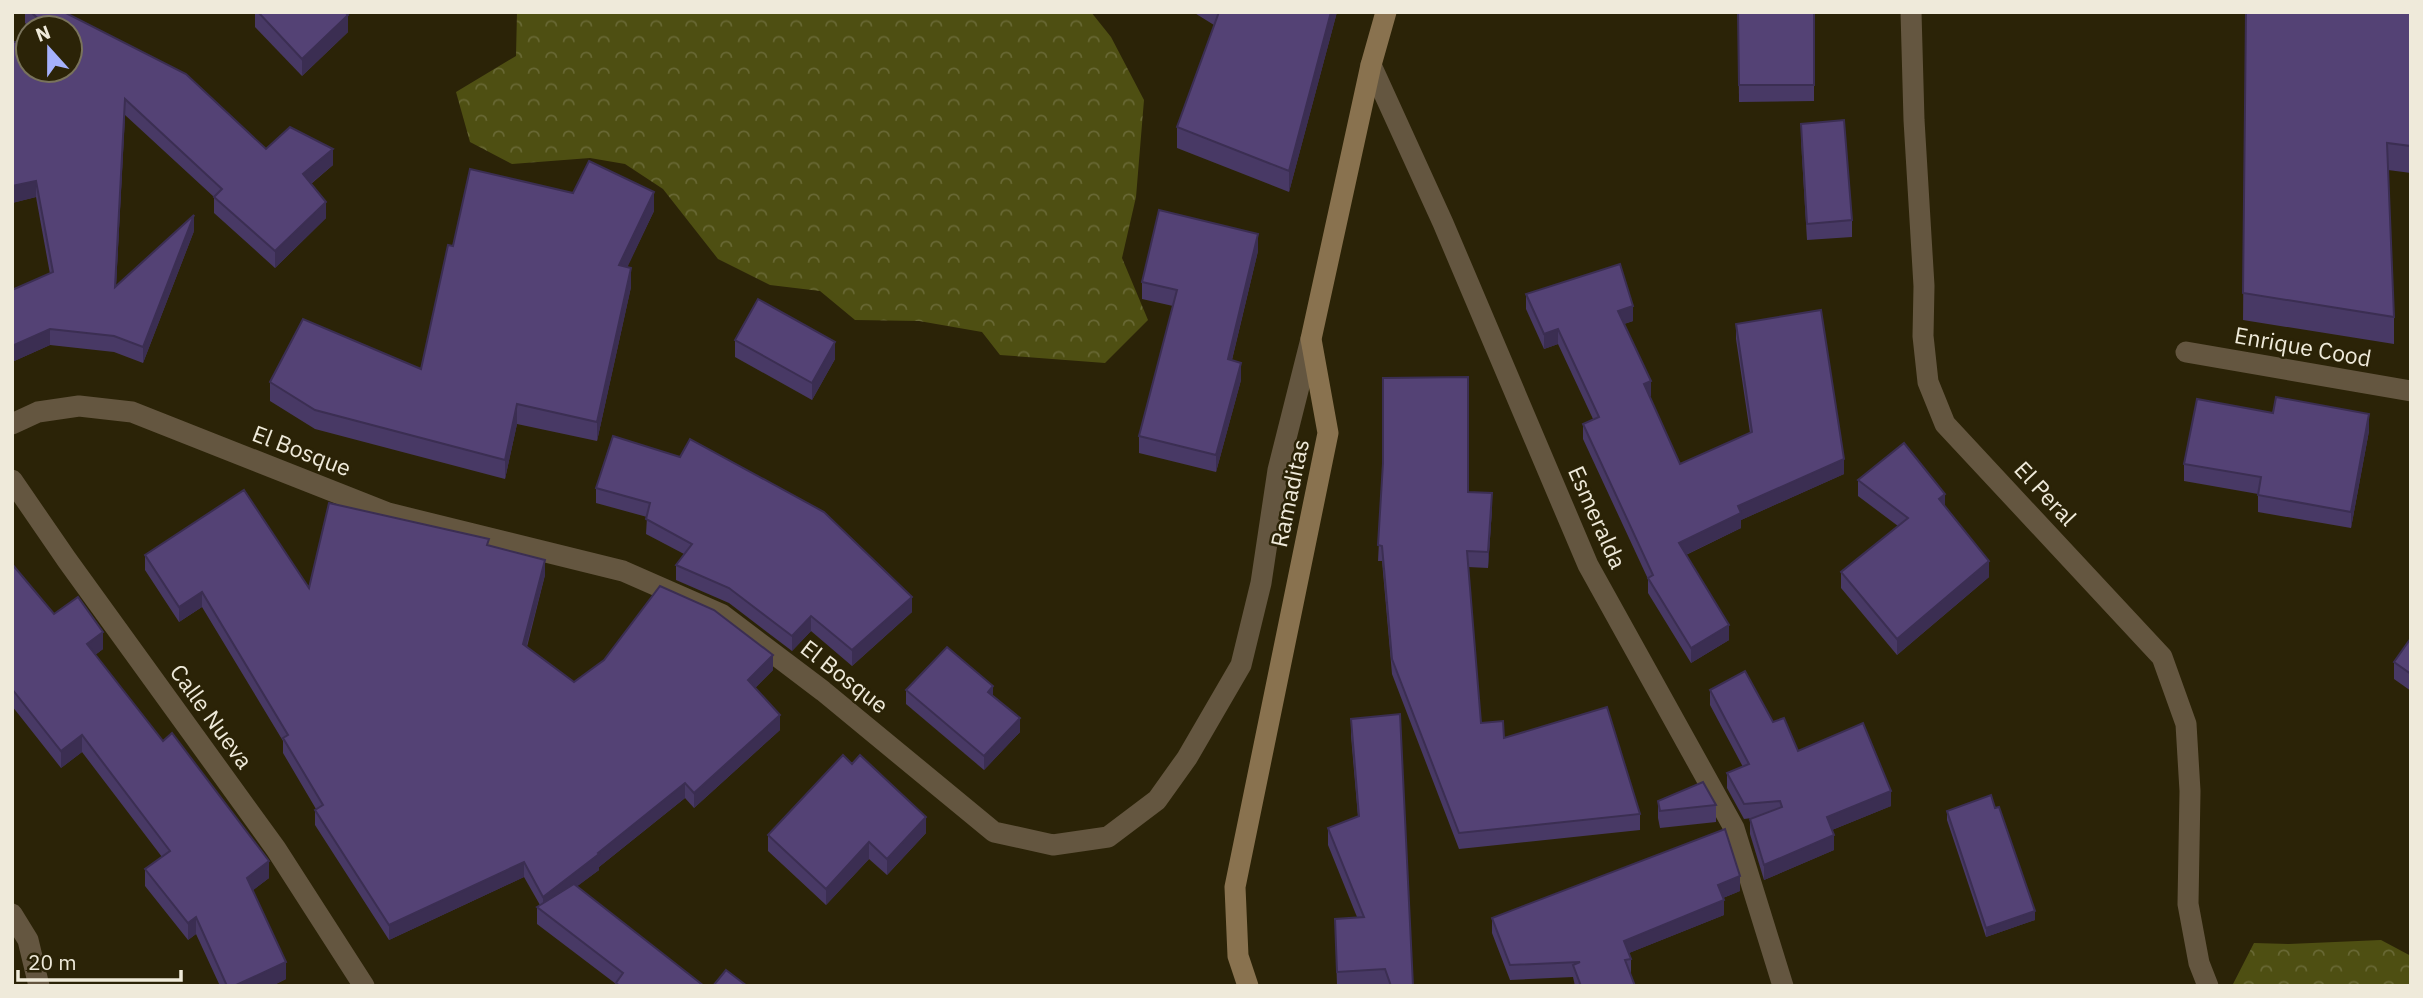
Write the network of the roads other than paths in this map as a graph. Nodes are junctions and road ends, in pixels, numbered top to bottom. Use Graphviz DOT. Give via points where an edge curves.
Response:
graph roads {
  1 [pos="1386,12"];
  2 [pos="1911,12"];
  3 [pos="1371,65"];
  4 [pos="1311,339"];
  5 [pos="2186,352"];
  6 [pos="2411,391"];
  7 [pos="12,424"];
  8 [pos="12,480"];
  9 [pos="12,914"];
  10 [pos="39,986"];
  11 [pos="364,986"];
  12 [pos="1248,986"];
  13 [pos="1783,986"];
  14 [pos="2208,986"];
  1 -- 3 [label="street, Ramaditas"];
  2 -- 14 [label="street, El Peral" via="1928,382 1945,424 2162,657 2186,724 2188,904 2199,964"];
  3 -- 4 [label="street, Ramaditas"];
  3 -- 13 [label="street, Esmeralda" via="1588,565 1734,828"];
  4 -- 7 [label="street, El Bosque" via="1278,470 1261,583 1241,665 1157,800 1108,837 1053,845 995,832 721,614 623,571 388,513 132,412 79,406 38,412"];
  4 -- 12 [label="street, Ramaditas" via="1328,433 1235,887 1238,956"];
  5 -- 6 [label="street, Enrique Cood"];
  8 -- 11 [label="street, Calle Nueva" via="276,849"];
  9 -- 10 [label="street" via="28,940"];
}
